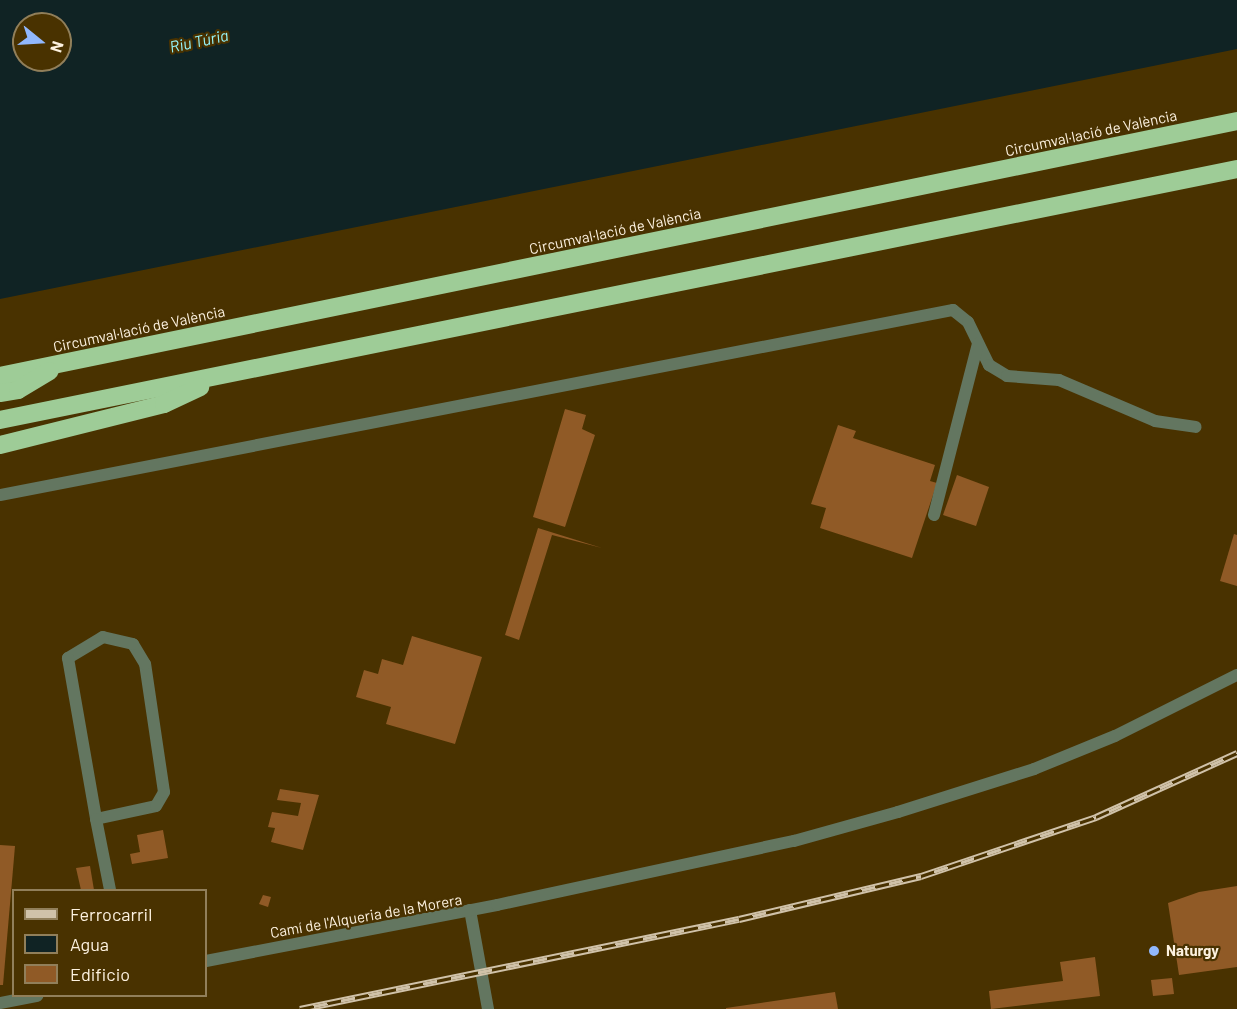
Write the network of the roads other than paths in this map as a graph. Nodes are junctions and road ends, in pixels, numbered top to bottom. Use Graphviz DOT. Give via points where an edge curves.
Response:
graph roads {
  1 [pos="1237,121"];
  2 [pos="1237,169"];
  3 [pos="978,344"];
  4 [pos="68,361"];
  5 [pos="226,374"];
  6 [pos="0,376"];
  7 [pos="0,393"];
  8 [pos="0,420"];
  9 [pos="1197,427"];
  10 [pos="0,445"];
  11 [pos="0,495"];
  12 [pos="934,515"];
  13 [pos="1237,675"];
  14 [pos="96,819"];
  15 [pos="110,889"];
  16 [pos="470,910"];
  17 [pos="207,961"];
  18 [pos="32,997"];
  19 [pos="0,1003"];
  20 [pos="488,1009"];
  1 -- 4 [label="highway, Circumval·lació de València"];
  2 -- 5 [label="highway"];
  3 -- 9 [label="lane" via="989,365 1007,376 1059,380 1155,421"];
  3 -- 11 [label="lane" via="969,322 953,310"];
  3 -- 12 [label="lane"];
  4 -- 6 [label="highway, Circumval·lació de València"];
  4 -- 7 [label="highway" via="18,390"];
  5 -- 8 [label="highway"];
  5 -- 10 [label="highway" via="164,404"];
  13 -- 16 [label="lane" via="1115,736 1034,769 898,812 794,841"];
  14 -- 14 [label="lane" via="68,658 82,646 103,637 133,644 145,664 164,792 156,806"];
  14 -- 15 [label="lane"];
  16 -- 17 [label="lane, Camí de l'Alqueria de la Morera"];
  16 -- 20 [label="lane, Camí de l'Alqueria de la Morera"];
  18 -- 19 [label="lane"];
}
